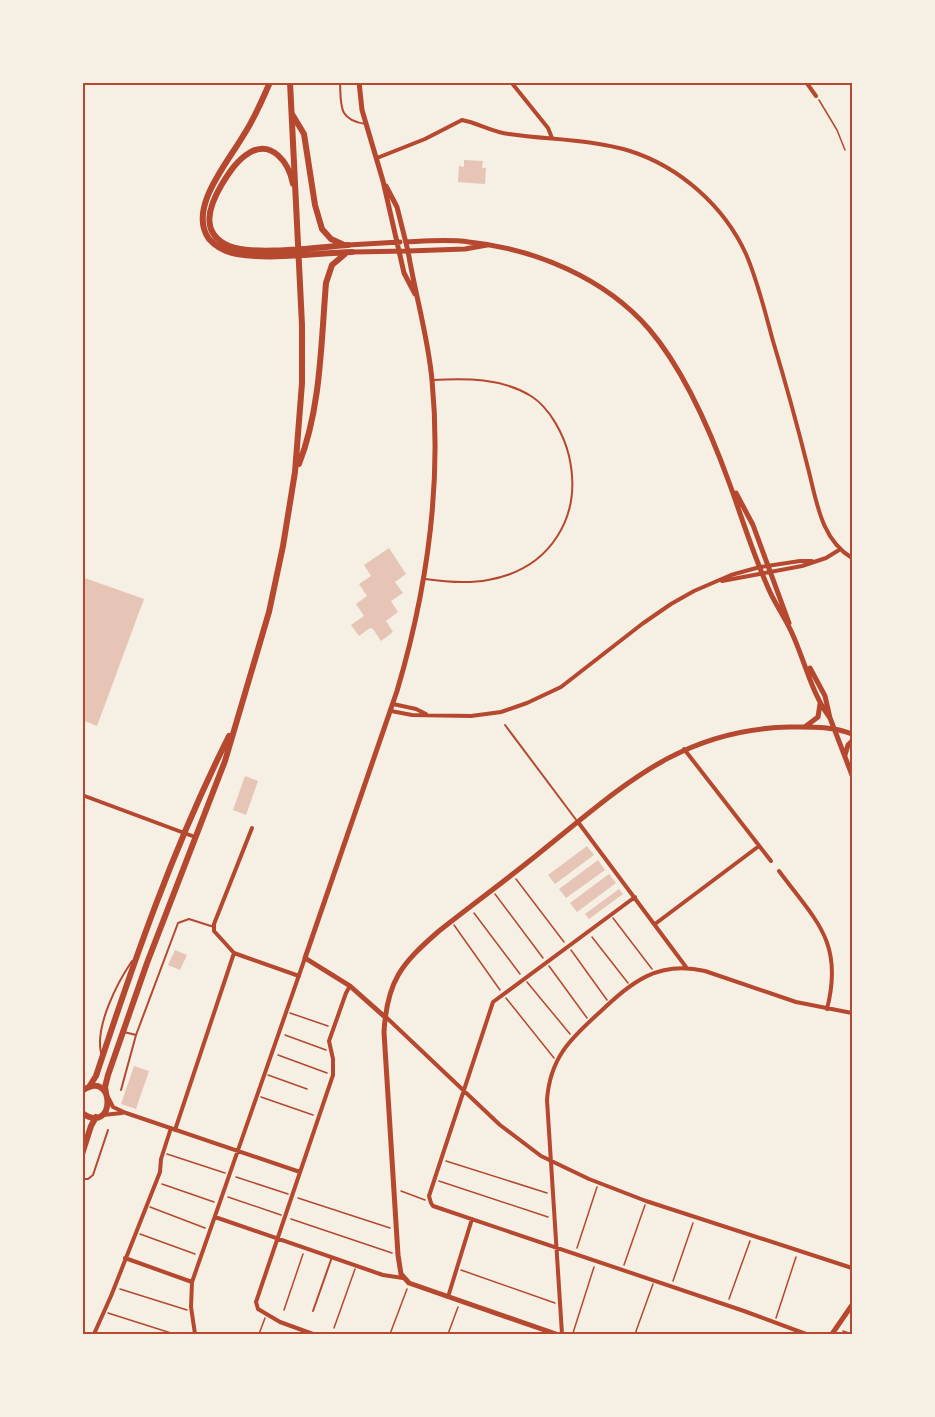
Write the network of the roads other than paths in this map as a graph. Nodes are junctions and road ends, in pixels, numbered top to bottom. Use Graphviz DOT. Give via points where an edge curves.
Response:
graph roads {
  1 [pos="270,82"];
  2 [pos="290,82"];
  3 [pos="340,82"];
  4 [pos="359,82"];
  5 [pos="511,82"];
  6 [pos="806,82"];
  7 [pos="816,96"];
  8 [pos="292,114"];
  9 [pos="366,124"];
  10 [pos="552,138"];
  11 [pos="376,158"];
  12 [pos="383,181"];
  13 [pos="297,206"];
  14 [pos="406,242"];
  15 [pos="397,243"];
  16 [pos="487,245"];
  17 [pos="350,249"];
  18 [pos="399,251"];
  19 [pos="408,251"];
  20 [pos="415,295"];
  21 [pos="432,380"];
  22 [pos="296,472"];
  23 [pos="730,484"];
  24 [pos="839,550"];
  25 [pos="852,558"];
  26 [pos="770,568"];
  27 [pos="762,570"];
  28 [pos="424,579"];
  29 [pos="790,628"];
  30 [pos="804,658"];
  31 [pos="819,699"];
  32 [pos="393,704"];
  33 [pos="391,711"];
  34 [pos="426,714"];
  35 [pos="830,718"];
  36 [pos="235,725"];
  37 [pos="505,725"];
  38 [pos="805,727"];
  39 [pos="834,728"];
  40 [pos="852,734"];
  41 [pos="852,741"];
  42 [pos="684,749"];
  43 [pos="844,754"];
  44 [pos="852,775"];
  45 [pos="82,795"];
  46 [pos="578,822"];
  47 [pos="252,828"];
  48 [pos="186,833"];
  49 [pos="195,837"];
  50 [pos="759,846"];
  51 [pos="771,861"];
  52 [pos="779,871"];
  53 [pos="635,897"];
  54 [pos="655,924"];
  55 [pos="214,927"];
  56 [pos="234,953"];
  57 [pos="305,958"];
  58 [pos="686,967"];
  59 [pos="299,976"];
  60 [pos="350,986"];
  61 [pos="827,1009"];
  62 [pos="852,1013"];
  63 [pos="385,1017"];
  64 [pos="123,1031"];
  65 [pos="136,1035"];
  66 [pos="86,1089"];
  67 [pos="121,1090"];
  68 [pos="465,1091"];
  69 [pos="107,1096"];
  70 [pos="82,1113"];
  71 [pos="126,1113"];
  72 [pos="99,1116"];
  73 [pos="173,1129"];
  74 [pos="108,1130"];
  75 [pos="238,1151"];
  76 [pos="82,1154"];
  77 [pos="551,1161"];
  78 [pos="300,1172"];
  79 [pos="84,1179"];
  80 [pos="216,1217"];
  81 [pos="472,1219"];
  82 [pos="277,1239"];
  83 [pos="557,1248"];
  84 [pos="332,1257"];
  85 [pos="125,1258"];
  86 [pos="852,1268"];
  87 [pos="403,1278"];
  88 [pos="192,1282"];
  89 [pos="448,1297"];
  90 [pos="852,1305"];
  91 [pos="313,1311"];
  92 [pos="94,1335"];
  93 [pos="195,1335"];
  94 [pos="313,1335"];
  95 [pos="556,1335"];
  96 [pos="562,1335"];
  97 [pos="806,1335"];
  98 [pos="831,1335"];
  1 -- 17 [label="main road" via="208,194 202,213 206,234 219,248 237,254"];
  2 -- 8 [label="main road"];
  3 -- 9 [label="lane" via="343,113 349,120"];
  4 -- 9 [label="street"];
  5 -- 10 [label="street"];
  6 -- 7 [label="street"];
  8 -- 13 [label="main road"];
  8 -- 17 [label="main road" via="304,134 322,229"];
  9 -- 11 [label="street"];
  10 -- 11 [label="street" via="507,134 462,120"];
  10 -- 24 [label="street" via="620,148 665,166 704,196 732,230 756,280 819,512"];
  11 -- 12 [label="street"];
  12 -- 14 [label="street" via="397,207"];
  12 -- 15 [label="street"];
  13 -- 17 [label="main road" via="284,160 270,151 258,150 241,159 227,176 212,203 209,225 221,242 244,250"];
  13 -- 22 [label="main road" via="302,394"];
  14 -- 15 [label="street"];
  14 -- 16 [label="street" via="462,241"];
  14 -- 19 [label="street"];
  15 -- 17 [label="street"];
  15 -- 18 [label="street"];
  16 -- 19 [label="street"];
  16 -- 23 [label="street" via="578,274 640,320 680,375"];
  17 -- 18 [label="street"];
  17 -- 22 [label="main road" via="336,260 327,277 312,421"];
  18 -- 19 [label="street"];
  18 -- 20 [label="street"];
  19 -- 20 [label="street"];
  20 -- 21 [label="street"];
  21 -- 28 [label="street" via="434,492"];
  21 -- 28 [label="lane" via="489,381 532,397 559,430 567,449 573,489 564,526 552,545 525,567 486,580"];
  22 -- 36 [label="main road" via="269,612"];
  23 -- 26 [label="street"];
  23 -- 27 [label="street"];
  24 -- 25 [label="street"];
  24 -- 26 [label="street" via="802,566"];
  26 -- 27 [label="street"];
  26 -- 29 [label="street"];
  27 -- 29 [label="street"];
  27 -- 34 [label="street" via="720,581 672,604 576,676 536,700 483,714"];
  28 -- 32 [label="street"];
  29 -- 30 [label="street"];
  30 -- 31 [label="street"];
  30 -- 35 [label="street" via="825,696"];
  31 -- 35 [label="street"];
  31 -- 38 [label="street" via="819,716"];
  32 -- 33 [label="street"];
  32 -- 34 [label="street"];
  33 -- 34 [label="street"];
  33 -- 57 [label="street"];
  35 -- 39 [label="street"];
  36 -- 48 [label="main road"];
  36 -- 49 [label="main road"];
  37 -- 46 [label="lane"];
  38 -- 39 [label="street"];
  38 -- 42 [label="street" via="752,730"];
  39 -- 40 [label="street"];
  39 -- 43 [label="street"];
  41 -- 43 [label="street"];
  42 -- 46 [label="street" via="645,770"];
  42 -- 50 [label="street"];
  43 -- 44 [label="street"];
  45 -- 48 [label="street"];
  46 -- 53 [label="street"];
  46 -- 63 [label="street" via="416,951 389,993"];
  47 -- 55 [label="street"];
  48 -- 49 [label="street"];
  48 -- 66 [label="main road" via="96,1076"];
  49 -- 64 [label="main road"];
  50 -- 51 [label="street"];
  50 -- 54 [label="street"];
  52 -- 61 [label="street" via="814,916 830,946 832,977"];
  53 -- 54 [label="street"];
  53 -- 68 [label="street" via="493,1002"];
  54 -- 58 [label="street"];
  55 -- 56 [label="street" via="216,935"];
  55 -- 65 [label="lane" via="189,919 178,923"];
  56 -- 59 [label="street"];
  56 -- 73 [label="street"];
  57 -- 59 [label="street"];
  57 -- 60 [label="street"];
  58 -- 61 [label="street"];
  58 -- 77 [label="street" via="655,972 629,986 572,1037 556,1061 548,1086"];
  59 -- 75 [label="street"];
  60 -- 63 [label="street"];
  60 -- 78 [label="street" via="329,1041 333,1075"];
  61 -- 62 [label="street"];
  63 -- 68 [label="street"];
  63 -- 87 [label="street" via="398,1255"];
  64 -- 65 [label="lane"];
  64 -- 69 [label="main road" via="105,1087"];
  65 -- 67 [label="lane"];
  66 -- 69 [label="main road" via="98,1088"];
  68 -- 77 [label="street" via="509,1133"];
  68 -- 81 [label="street" via="429,1196 434,1206"];
  69 -- 71 [label="street" via="113,1107"];
  69 -- 72 [label="main road" via="107,1109"];
  70 -- 72 [label="main road"];
  71 -- 72 [label="street"];
  71 -- 73 [label="street"];
  72 -- 76 [label="main road" via="91,1126"];
  73 -- 75 [label="street"];
  73 -- 85 [label="street"];
  74 -- 79 [label="lane" via="93,1175"];
  75 -- 78 [label="street"];
  75 -- 80 [label="street"];
  77 -- 83 [label="street"];
  77 -- 86 [label="street" via="646,1201"];
  78 -- 82 [label="street"];
  80 -- 82 [label="street"];
  80 -- 88 [label="street"];
  81 -- 83 [label="street"];
  81 -- 89 [label="street"];
  82 -- 84 [label="street"];
  82 -- 94 [label="street" via="256,1302 258,1309"];
  83 -- 96 [label="street"];
  83 -- 97 [label="street"];
  84 -- 87 [label="street"];
  84 -- 91 [label="lane"];
  85 -- 88 [label="street"];
  85 -- 92 [label="street"];
  87 -- 89 [label="street"];
  88 -- 93 [label="street"];
  89 -- 95 [label="street"];
  90 -- 98 [label="street"];
}
